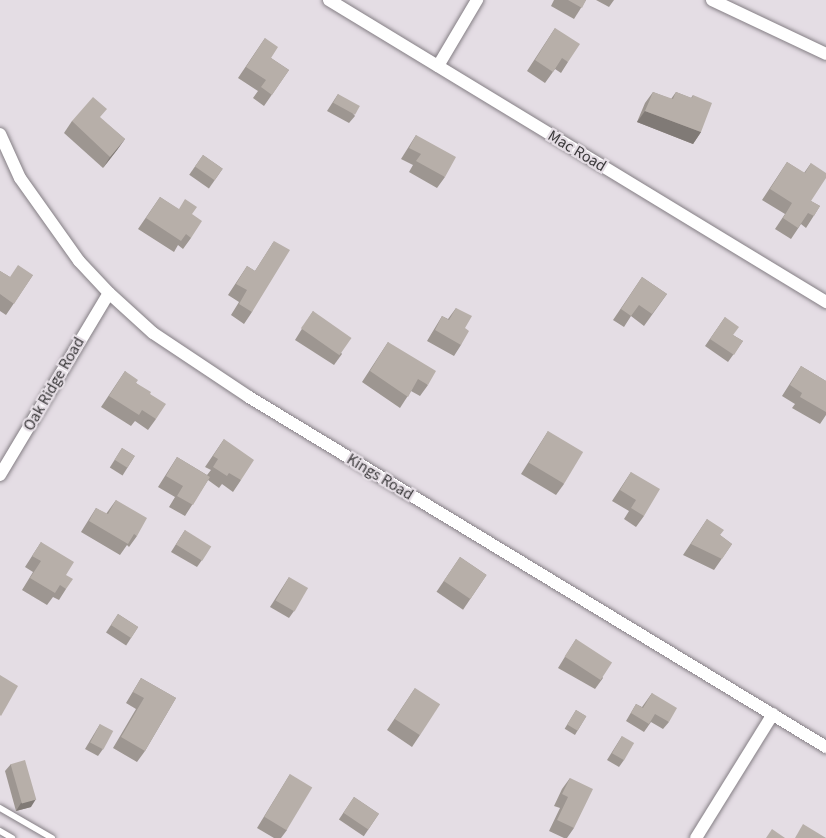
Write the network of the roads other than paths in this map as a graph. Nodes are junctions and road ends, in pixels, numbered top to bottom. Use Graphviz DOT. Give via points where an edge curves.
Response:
graph roads {
  1 [pos="328,0"];
  2 [pos="477,0"];
  3 [pos="712,0"];
  4 [pos="826,54"];
  5 [pos="438,66"];
  6 [pos="0,134"];
  7 [pos="109,293"];
  8 [pos="826,302"];
  9 [pos="0,475"];
  10 [pos="773,714"];
  11 [pos="826,747"];
  12 [pos="0,808"];
  13 [pos="0,831"];
  14 [pos="12,838"];
  15 [pos="52,838"];
  16 [pos="696,838"];
  1 -- 5 [label="street, Mac Road"];
  2 -- 5 [label="street"];
  3 -- 4 [label="street"];
  5 -- 8 [label="street, Mac Road"];
  6 -- 7 [label="street, Kings Road" via="34,199 79,261"];
  7 -- 9 [label="street, Oak Ridge Road"];
  7 -- 10 [label="street, Kings Road" via="185,357"];
  10 -- 11 [label="street, Kings Road"];
  10 -- 16 [label="street"];
  12 -- 15 [label="lane"];
  13 -- 14 [label="lane"];
}
